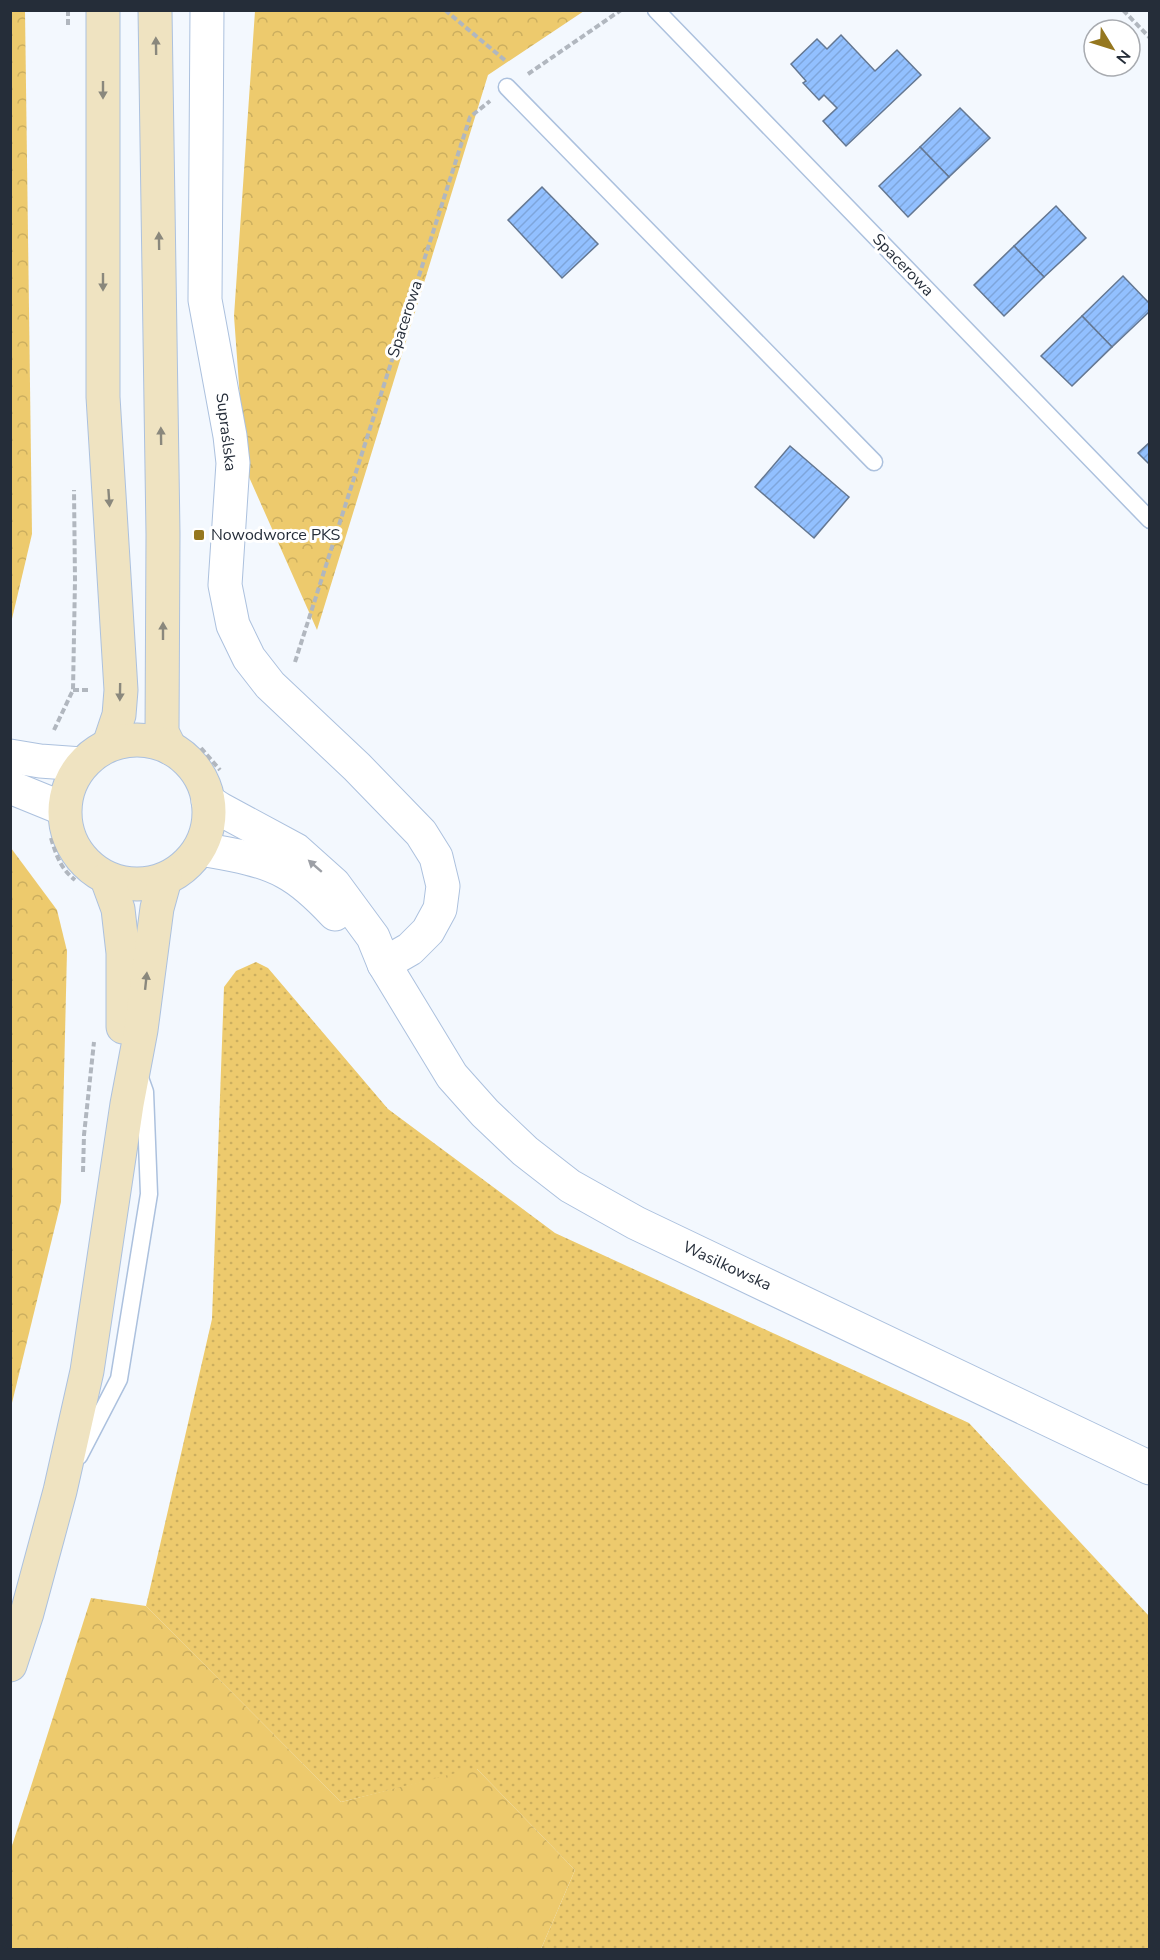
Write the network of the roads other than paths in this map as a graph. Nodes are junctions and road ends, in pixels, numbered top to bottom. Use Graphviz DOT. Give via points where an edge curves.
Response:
graph roads {
  1 [pos="103,10"];
  2 [pos="155,10"];
  3 [pos="207,10"];
  4 [pos="656,10"];
  5 [pos="507,87"];
  6 [pos="874,462"];
  7 [pos="1149,520"];
  8 [pos="109,745"];
  9 [pos="170,748"];
  10 [pos="10,756"];
  11 [pos="82,764"];
  12 [pos="10,787"];
  13 [pos="208,801"];
  14 [pos="57,822"];
  15 [pos="200,849"];
  16 [pos="165,879"];
  17 [pos="95,882"];
  18 [pos="384,964"];
  19 [pos="135,1060"];
  20 [pos="127,1104"];
  21 [pos="1149,1468"];
  22 [pos="60,1491"];
  23 [pos="10,1665"];
  1 -- 8 [label="main road, one-way" via="103,397 121,690 119,715"];
  9 -- 2 [label="main road, one-way" via="162,732"];
  3 -- 18 [label="street, Supraślska" via="205,300 233,463 225,585 233,625 249,658 270,685 421,833 436,857 443,886 440,909 428,931 410,950"];
  4 -- 7 [label="lane, Spacerowa"];
  5 -- 6 [label="lane"];
  8 -- 9 [label="main road" via="149,741"];
  8 -- 11 [label="main road"];
  9 -- 13 [label="main road" via="197,771"];
  10 -- 11 [label="street"];
  11 -- 14 [label="main road" via="69,785"];
  12 -- 14 [label="street"];
  13 -- 15 [label="main road" via="208,826"];
  18 -- 13 [label="street, Wasilkowska, one-way" via="373,937 355,910 316,866 296,850"];
  14 -- 17 [label="main road"];
  15 -- 16 [label="main road" via="185,867"];
  15 -- 18 [label="street, Wasilkowska" via="250,858 285,872 321,899 359,947"];
  16 -- 17 [label="main road" via="145,885"];
  19 -- 16 [label="main road, one-way" via="155,920"];
  17 -- 20 [label="main road" via="118,909"];
  18 -- 21 [label="street, Wasilkowska" via="453,1076 525,1151 570,1186 636,1222"];
  19 -- 20 [label="main road"];
  19 -- 22 [label="lane" via="145,1092 149,1194 119,1379"];
  20 -- 22 [label="main road" via="87,1371"];
  22 -- 23 [label="main road"];
}
